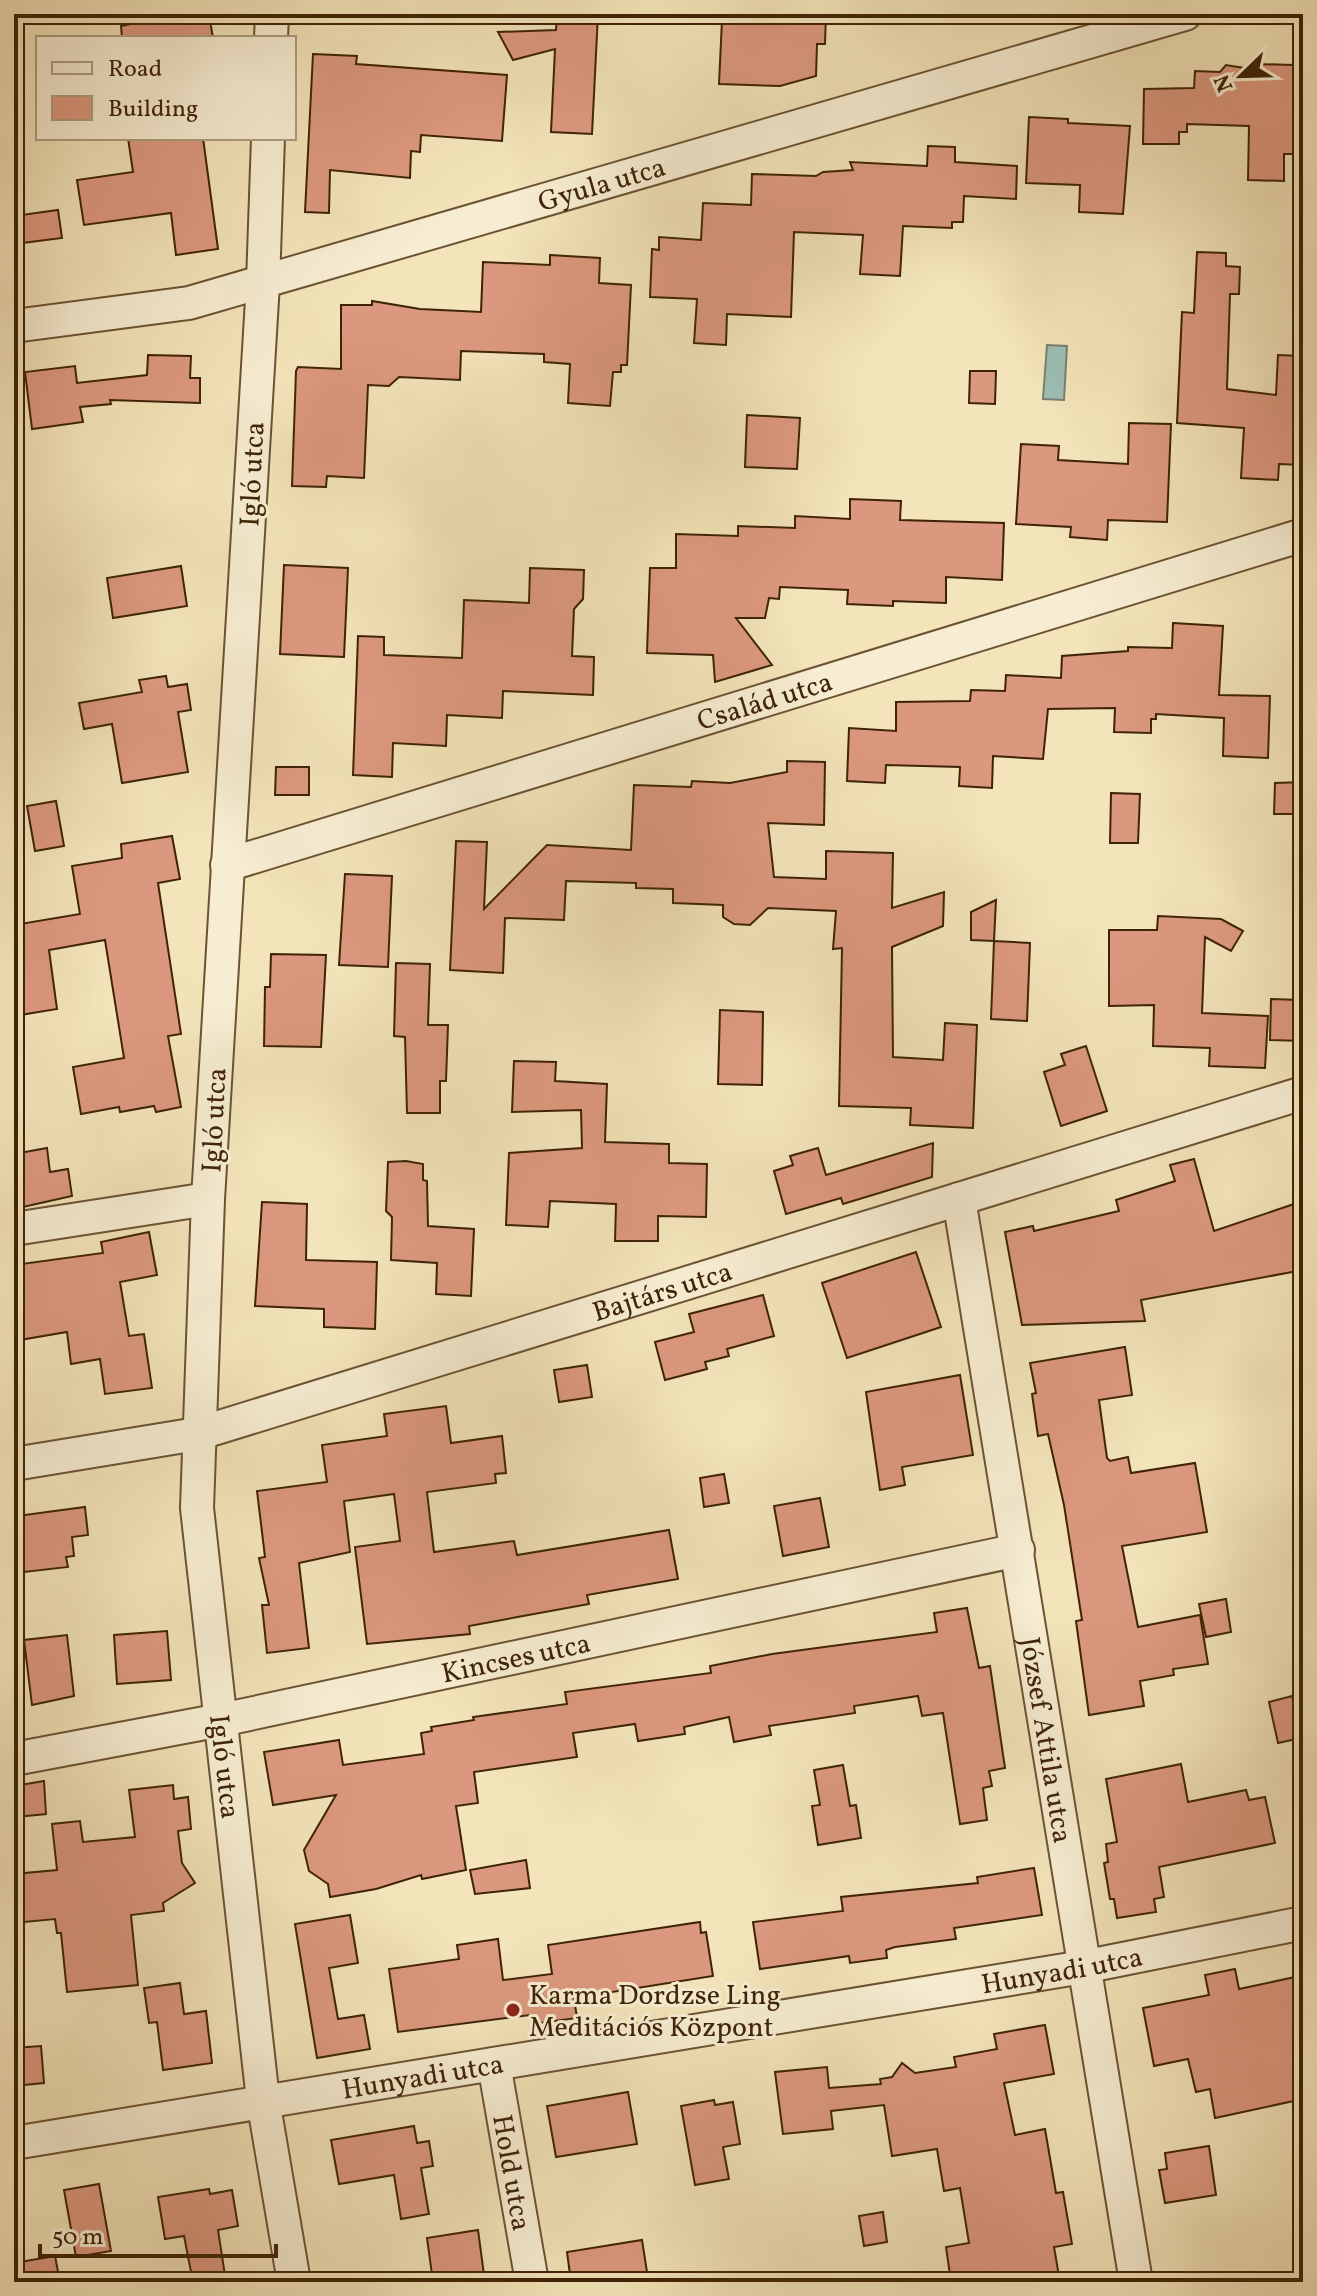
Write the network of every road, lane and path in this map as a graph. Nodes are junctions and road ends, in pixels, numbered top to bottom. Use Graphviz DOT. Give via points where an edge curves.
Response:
graph roads {
  1 [pos="272,14"];
  2 [pos="1185,14"];
  3 [pos="271,36"];
  4 [pos="268,140"];
  5 [pos="263,283"];
  6 [pos="14,326"];
  7 [pos="1303,535"];
  8 [pos="227,865"];
  9 [pos="1303,1093"];
  10 [pos="208,1199"];
  11 [pos="959,1199"];
  12 [pos="14,1229"];
  13 [pos="197,1434"];
  14 [pos="14,1464"];
  15 [pos="1018,1550"];
  16 [pos="221,1720"];
  17 [pos="14,1759"];
  18 [pos="1303,1923"];
  19 [pos="1083,1967"];
  20 [pos="494,2064"];
  21 [pos="263,2100"];
  22 [pos="14,2143"];
  23 [pos="294,2282"];
  24 [pos="532,2282"];
  25 [pos="1136,2282"];
  1 -- 3 [label="street"];
  2 -- 5 [label="street, Gyula utca"];
  4 -- 5 [label="street, Igló utca"];
  5 -- 6 [label="street, Gyula utca" via="189,303"];
  5 -- 8 [label="street, Igló utca"];
  7 -- 8 [label="street, Család utca"];
  8 -- 10 [label="street, Igló utca"];
  9 -- 11 [label="street, Bajtárs utca"];
  10 -- 12 [label="street"];
  10 -- 13 [label="street, Igló utca"];
  11 -- 13 [label="street, Bajtárs utca"];
  11 -- 15 [label="street, József Attila utca"];
  13 -- 14 [label="street, Bajtárs utca"];
  13 -- 16 [label="street, Igló utca" via="197,1508"];
  15 -- 16 [label="street, Kincses utca"];
  15 -- 19 [label="street, József Attila utca"];
  16 -- 17 [label="street, Kincses utca"];
  16 -- 21 [label="street, Igló utca"];
  18 -- 19 [label="street, Hunyadi utca"];
  19 -- 20 [label="street, Hunyadi utca"];
  19 -- 25 [label="street, József Attila utca"];
  20 -- 21 [label="street, Hunyadi utca"];
  20 -- 24 [label="street, Hold utca"];
  21 -- 22 [label="street, Hunyadi utca"];
  21 -- 23 [label="street, Igló utca"];
}
